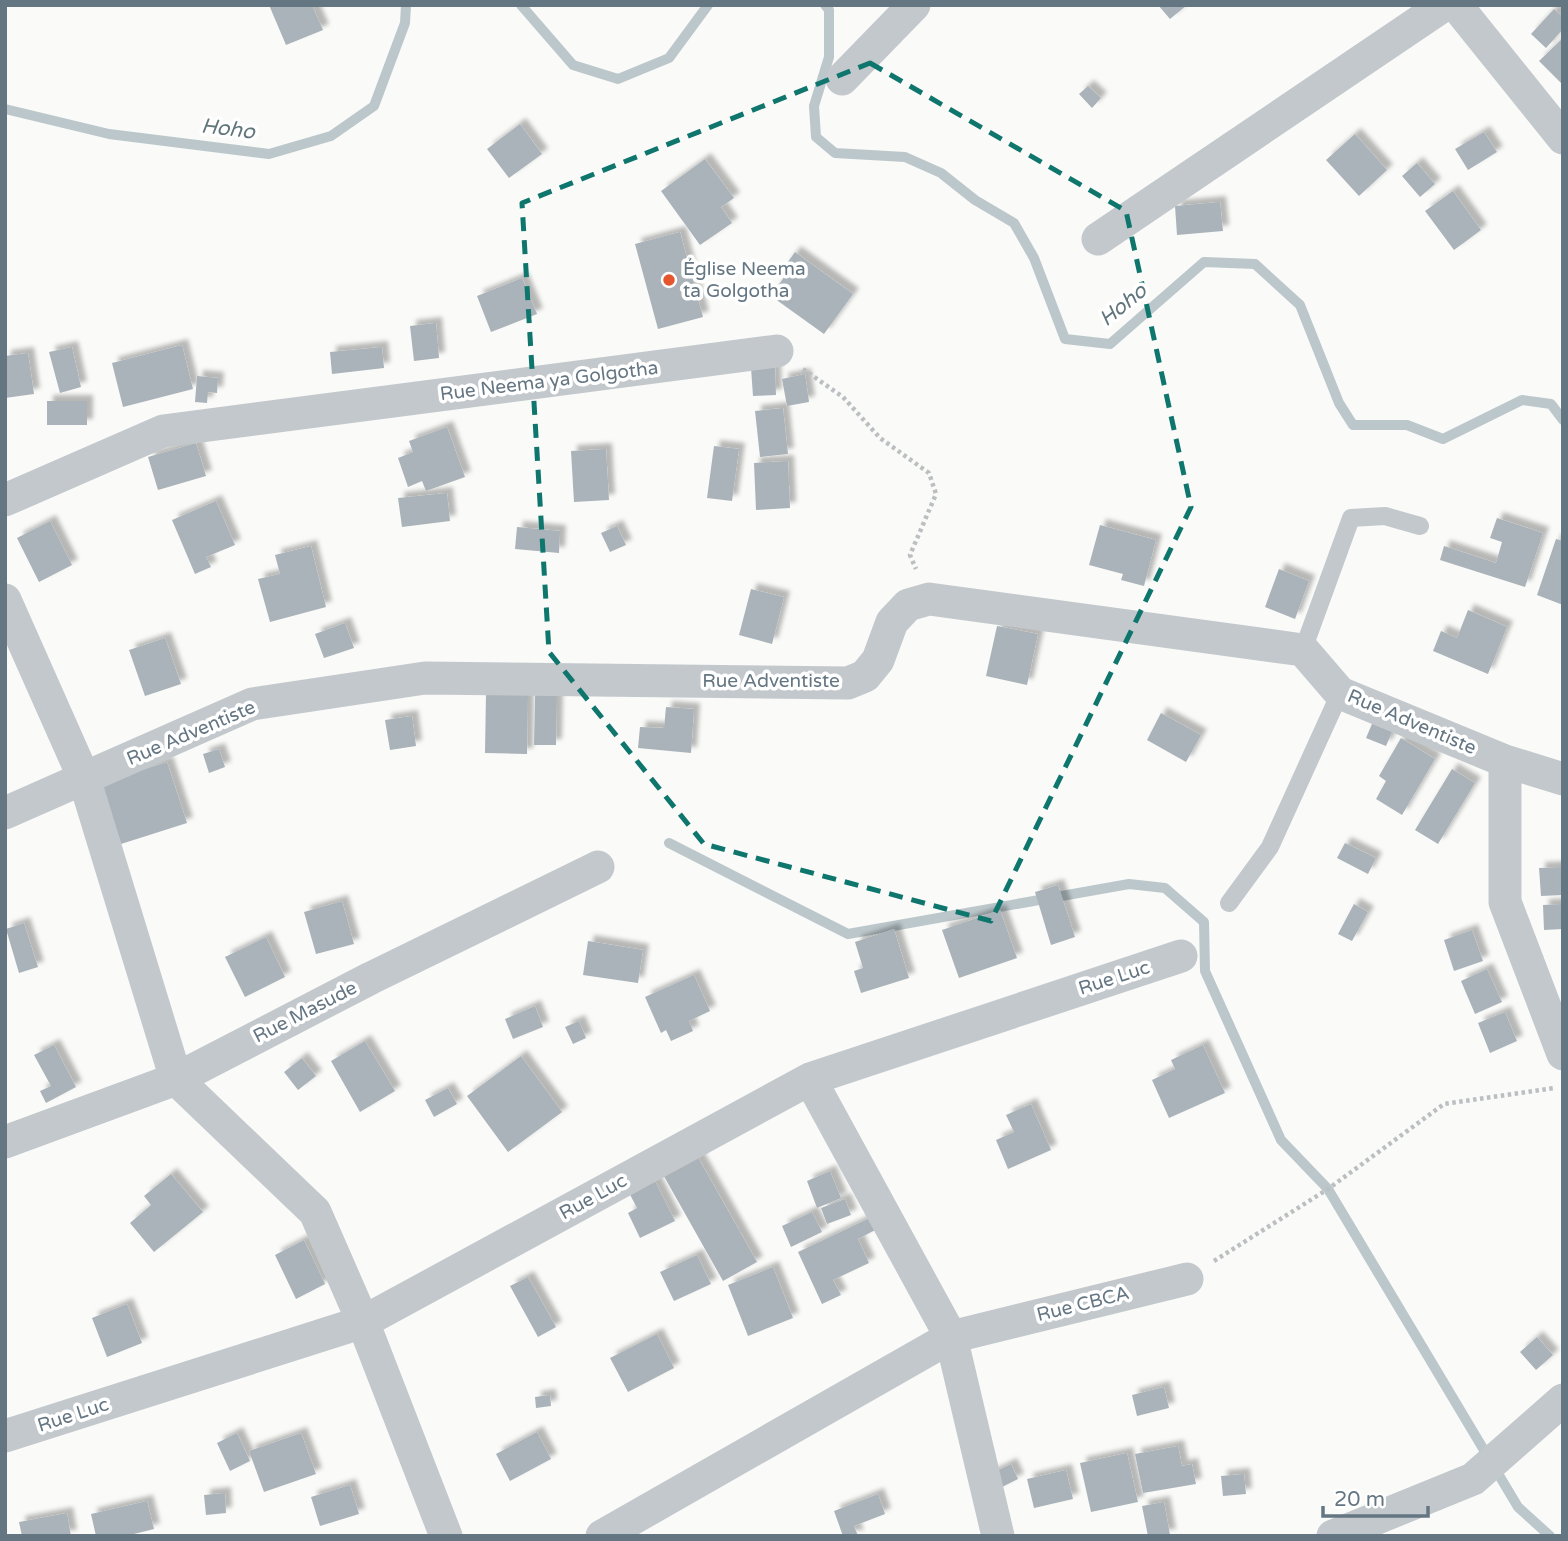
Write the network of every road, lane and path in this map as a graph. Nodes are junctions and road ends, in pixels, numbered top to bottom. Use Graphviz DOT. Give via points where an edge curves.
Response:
graph roads {
  1 [pos="914,5"];
  2 [pos="1444,5"];
  3 [pos="1456,5"];
  4 [pos="842,79"];
  5 [pos="1563,138"];
  6 [pos="1098,239"];
  7 [pos="777,351"];
  8 [pos="5,500"];
  9 [pos="1420,526"];
  10 [pos="929,599"];
  11 [pos="5,600"];
  12 [pos="1303,650"];
  13 [pos="1340,693"];
  14 [pos="1505,761"];
  15 [pos="84,778"];
  16 [pos="1563,779"];
  17 [pos="5,813"];
  18 [pos="598,867"];
  19 [pos="1228,903"];
  20 [pos="1181,956"];
  21 [pos="1563,1054"];
  22 [pos="176,1079"];
  23 [pos="810,1079"];
  24 [pos="1563,1087"];
  25 [pos="5,1142"];
  26 [pos="1187,1279"];
  27 [pos="363,1322"];
  28 [pos="951,1337"];
  29 [pos="1563,1400"];
  30 [pos="5,1436"];
  31 [pos="446,1536"];
  32 [pos="602,1536"];
  33 [pos="998,1536"];
  34 [pos="1334,1536"];
  1 -- 4 [label="street"];
  2 -- 6 [label="street"];
  3 -- 5 [label="street"];
  7 -- 8 [label="street, Rue Neema ya Golgotha" via="163,431"];
  7 -- 10 [label="path" via="843,397 880,438 929,473 936,494 910,555"];
  9 -- 12 [label="lane" via="1385,516 1352,518"];
  10 -- 12 [label="street"];
  10 -- 15 [label="street, Rue Adventiste" via="908,605 891,622 878,660 865,676 848,683 425,678 252,704"];
  11 -- 15 [label="street"];
  12 -- 13 [label="street, Rue Adventiste"];
  13 -- 14 [label="street, Rue Adventiste"];
  13 -- 19 [label="lane" via="1270,847"];
  14 -- 16 [label="street, Rue Adventiste"];
  14 -- 21 [label="street" via="1505,902"];
  15 -- 17 [label="street, Rue Adventiste"];
  15 -- 22 [label="street"];
  18 -- 22 [label="street, Rue Masude"];
  20 -- 23 [label="street, Rue Luc"];
  22 -- 25 [label="street, Rue Masude"];
  22 -- 27 [label="street" via="316,1212"];
  23 -- 27 [label="street, Rue Luc"];
  23 -- 28 [label="street"];
  24 -- 26 [label="path" via="1444,1104 1328,1189"];
  26 -- 28 [label="street, Rue CBCA"];
  27 -- 30 [label="street, Rue Luc"];
  27 -- 31 [label="street"];
  28 -- 32 [label="street, Rue CBCA"];
  28 -- 33 [label="street"];
  29 -- 34 [label="street" via="1473,1479"];
}
